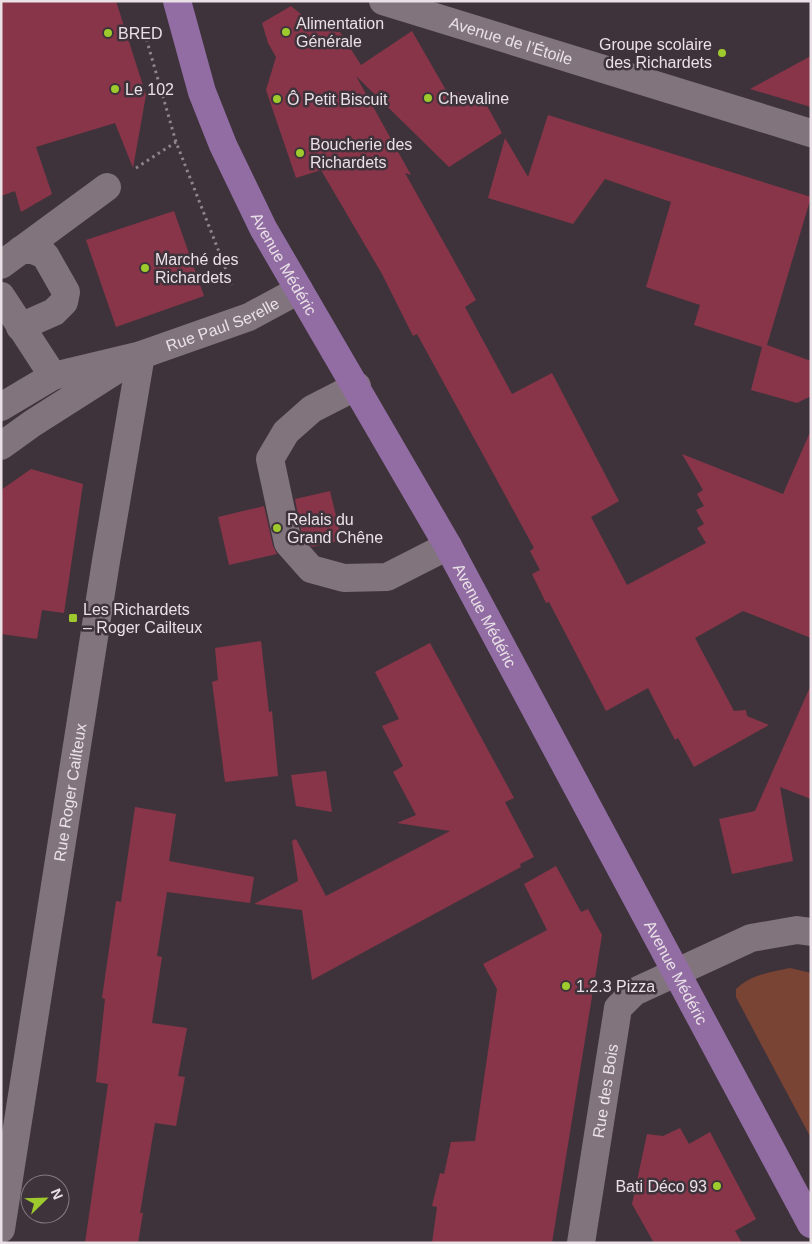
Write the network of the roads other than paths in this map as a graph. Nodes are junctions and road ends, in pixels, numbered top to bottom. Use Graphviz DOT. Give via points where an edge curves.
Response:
graph roads {
  1 [pos="177,1"];
  2 [pos="383,1"];
  3 [pos="811,133"];
  4 [pos="107,187"];
  5 [pos="11,257"];
  6 [pos="299,290"];
  7 [pos="1,296"];
  8 [pos="20,327"];
  9 [pos="141,355"];
  10 [pos="53,376"];
  11 [pos="357,386"];
  12 [pos="1,407"];
  13 [pos="1,446"];
  14 [pos="448,546"];
  15 [pos="811,932"];
  16 [pos="677,972"];
  17 [pos="811,1224"];
  18 [pos="1,1229"];
  19 [pos="581,1243"];
  1 -- 6 [label="main road, Avenue Médéric" via="202,92 223,145 267,236"];
  2 -- 3 [label="street, Avenue de l’Étoile"];
  4 -- 5 [label="street"];
  5 -- 8 [label="street" via="33,250 45,255 66,292 64,302 54,312"];
  6 -- 9 [label="street, Rue Paul Serelle" via="249,317"];
  6 -- 11 [label="main road, Avenue Médéric"];
  7 -- 8 [label="street"];
  8 -- 10 [label="street"];
  9 -- 10 [label="street, Rue Paul Serelle"];
  9 -- 13 [label="street, Rue Paul Serelle"];
  9 -- 18 [label="street, Rue Roger Cailteux"];
  10 -- 12 [label="street, Rue Paul Serelle"];
  11 -- 14 [label="main road, Avenue Médéric"];
  11 -- 14 [label="street" via="312,409 286,432 270,459 288,543 311,569 344,578 387,577"];
  14 -- 16 [label="main road, Avenue Médéric"];
  15 -- 16 [label="street, Rue des Bois" via="797,930 750,938"];
  16 -- 17 [label="main road, Avenue Médéric"];
  16 -- 19 [label="street, Rue des Bois" via="634,992 618,1008"];
}
